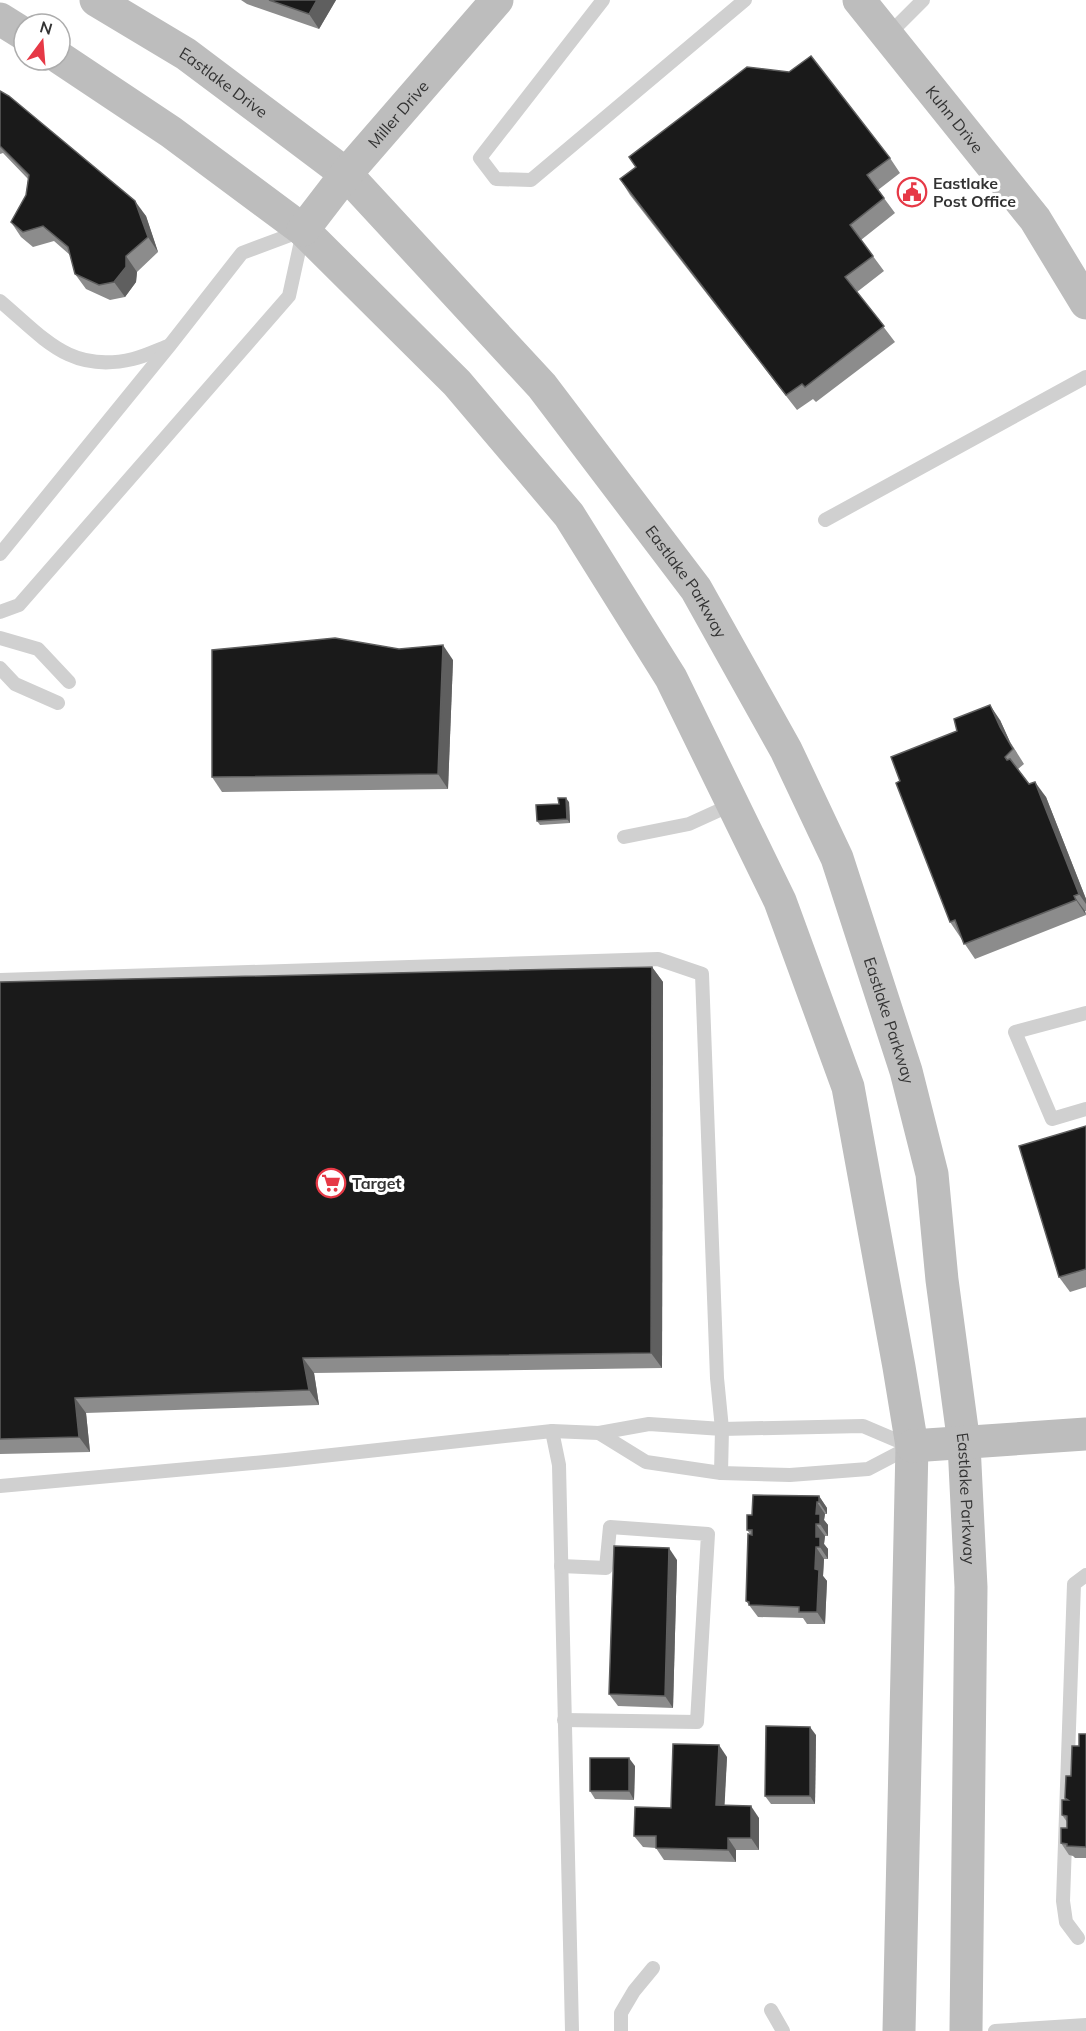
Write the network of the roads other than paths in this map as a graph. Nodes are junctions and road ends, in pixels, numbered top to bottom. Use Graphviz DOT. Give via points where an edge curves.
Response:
graph roads {
  1 [pos="96,0"];
  2 [pos="497,0"];
  3 [pos="603,0"];
  4 [pos="745,0"];
  5 [pos="860,0"];
  6 [pos="923,0"];
  7 [pos="888,34"];
  8 [pos="72,66"];
  9 [pos="346,174"];
  10 [pos="303,230"];
  11 [pos="0,301"];
  12 [pos="1086,303"];
  13 [pos="170,345"];
  14 [pos="1086,378"];
  15 [pos="825,520"];
  16 [pos="0,554"];
  17 [pos="0,612"];
  18 [pos="0,638"];
  19 [pos="0,668"];
  20 [pos="69,682"];
  21 [pos="58,703"];
  22 [pos="733,804"];
  23 [pos="624,837"];
  24 [pos="0,980"];
  25 [pos="1086,1013"];
  26 [pos="1086,1109"];
  27 [pos="722,1429"];
  28 [pos="552,1431"];
  29 [pos="599,1433"];
  30 [pos="1086,1434"];
  31 [pos="964,1444"];
  32 [pos="912,1446"];
  33 [pos="721,1473"];
  34 [pos="0,1486"];
  35 [pos="561,1566"];
  36 [pos="1086,1575"];
  37 [pos="564,1720"];
  38 [pos="1078,1938"];
  39 [pos="653,1968"];
  40 [pos="771,2010"];
  41 [pos="1086,2025"];
  42 [pos="572,2031"];
  43 [pos="621,2031"];
  44 [pos="783,2031"];
  45 [pos="899,2031"];
  46 [pos="966,2031"];
  47 [pos="995,2031"];
  1 -- 9 [label="main road, Eastlake Drive" via="186,54"];
  2 -- 9 [label="main road, Miller Drive"];
  3 -- 4 [label="lane" via="480,158 496,179 531,180"];
  5 -- 7 [label="main road, Kuhn Drive"];
  6 -- 7 [label="lane"];
  7 -- 12 [label="main road, Kuhn Drive" via="1035,219"];
  8 -- 10 [label="main road" via="171,132"];
  9 -- 10 [label="main road, Miller Drive"];
  9 -- 31 [label="main road, Eastlake Parkway" via="542,386 596,455 696,589 786,750 837,858 906,1071 932,1174"];
  10 -- 13 [label="lane" via="242,253"];
  10 -- 17 [label="lane" via="289,296 19,605"];
  10 -- 22 [label="main road" via="457,383 569,515 670,678"];
  11 -- 13 [label="lane" via="57,349 80,360 106,363"];
  13 -- 16 [label="lane"];
  14 -- 15 [label="lane"];
  18 -- 20 [label="lane" via="38,648"];
  19 -- 21 [label="lane" via="15,684"];
  22 -- 23 [label="lane" via="689,824"];
  22 -- 32 [label="main road" via="780,901 848,1087"];
  24 -- 27 [label="lane" via="658,960 702,974"];
  25 -- 26 [label="lane" via="1015,1032 1052,1119"];
  27 -- 29 [label="lane" via="649,1424"];
  27 -- 32 [label="lane" via="863,1426"];
  27 -- 33 [label="lane"];
  28 -- 29 [label="lane"];
  28 -- 34 [label="lane"];
  28 -- 35 [label="lane" via="560,1465"];
  29 -- 33 [label="lane" via="646,1462"];
  30 -- 31 [label="main road"];
  31 -- 32 [label="main road"];
  31 -- 46 [label="main road, Eastlake Parkway" via="971,1587"];
  32 -- 33 [label="lane" via="868,1469"];
  32 -- 45 [label="main road"];
  35 -- 37 [label="lane"];
  35 -- 37 [label="lane" via="606,1568 610,1527 708,1534 696,1722"];
  36 -- 38 [label="lane" via="1074,1584 1063,1900 1066,1922"];
  37 -- 42 [label="lane"];
  39 -- 43 [label="lane" via="621,2013"];
  40 -- 44 [label="lane"];
  41 -- 47 [label="lane"];
}
